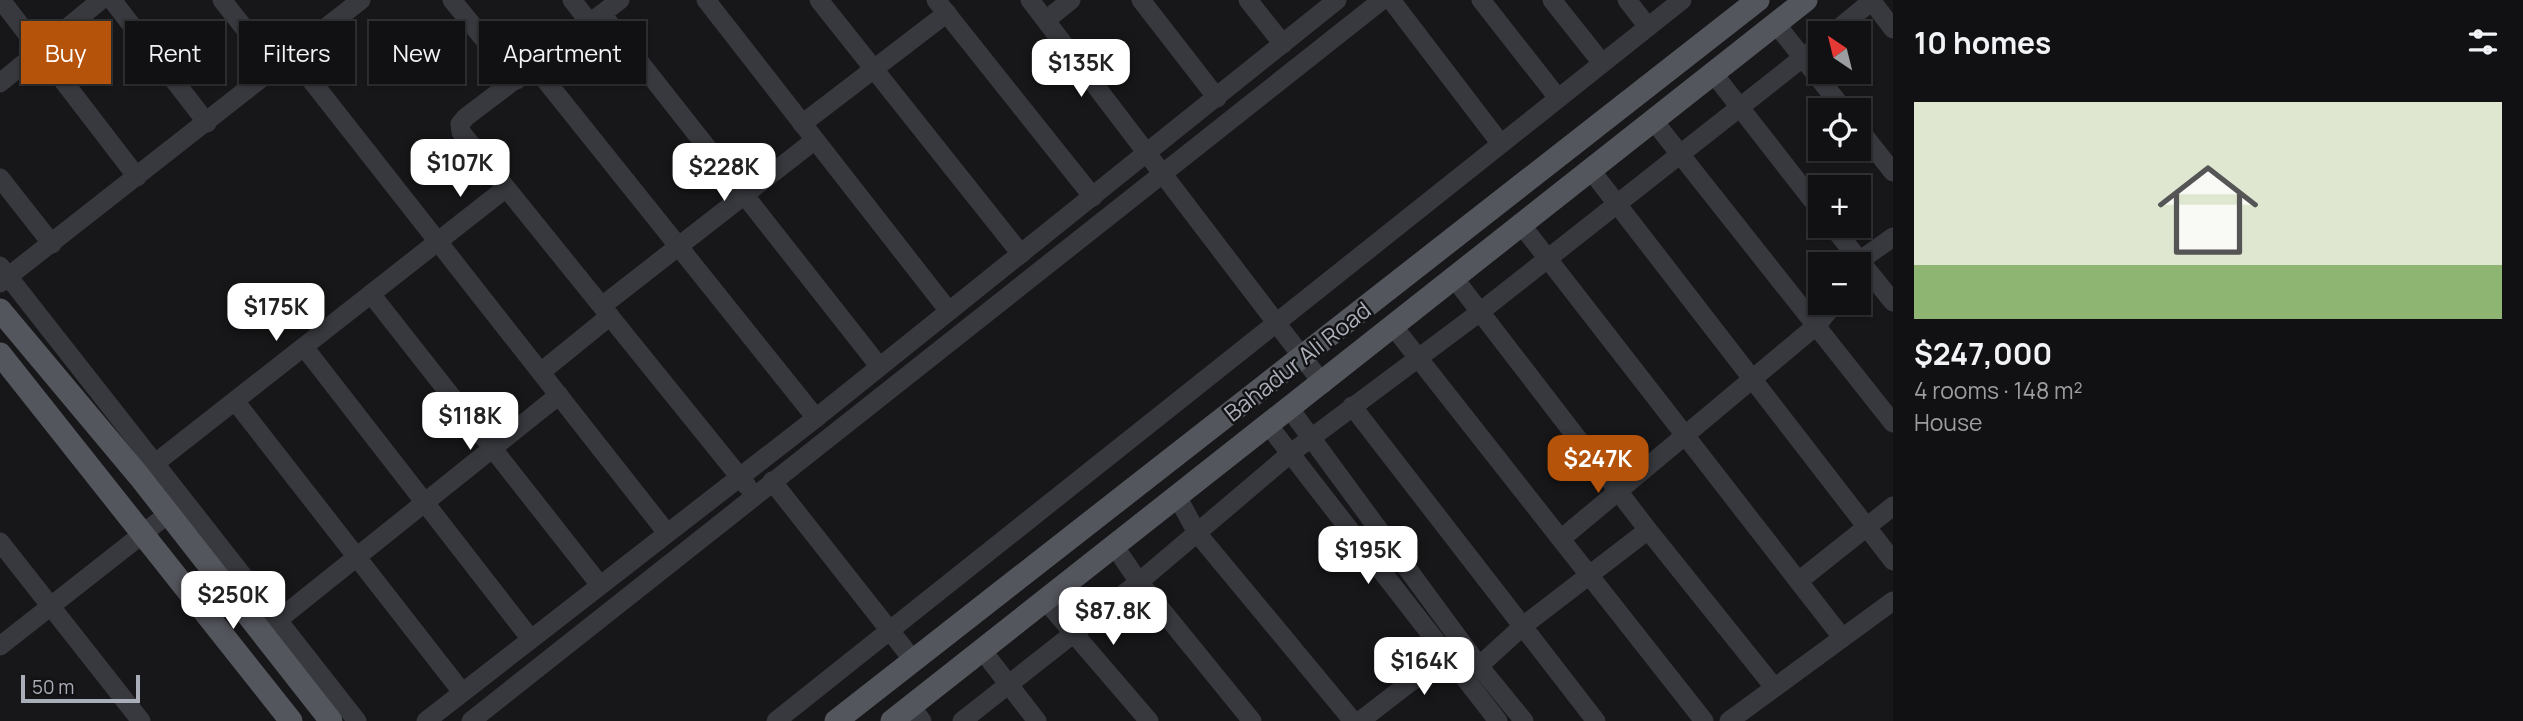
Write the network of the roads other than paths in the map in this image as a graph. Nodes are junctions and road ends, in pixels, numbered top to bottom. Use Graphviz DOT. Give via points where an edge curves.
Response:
graph roads {
  1 [pos="1,0"];
  2 [pos="101,0"];
  3 [pos="112,0"];
  4 [pos="222,0"];
  5 [pos="362,0"];
  6 [pos="452,0"];
  7 [pos="572,0"];
  8 [pos="620,0"];
  9 [pos="706,0"];
  10 [pos="818,0"];
  11 [pos="1030,0"];
  12 [pos="1071,0"];
  13 [pos="1141,0"];
  14 [pos="1248,0"];
  15 [pos="1337,0"];
  16 [pos="1382,0"];
  17 [pos="1391,0"];
  18 [pos="1481,0"];
  19 [pos="1552,0"];
  20 [pos="1627,0"];
  21 [pos="1682,0"];
  22 [pos="1758,0"];
  23 [pos="1806,0"];
  24 [pos="1872,0"];
  25 [pos="942,6"];
  26 [pos="1359,7"];
  27 [pos="337,8"];
  28 [pos="596,18"];
  29 [pos="1046,20"];
  30 [pos="76,21"];
  31 [pos="239,21"];
  32 [pos="325,21"];
  33 [pos="592,21"];
  34 [pos="1847,21"];
  35 [pos="1776,24"];
  36 [pos="21,26"];
  37 [pos="1648,27"];
  38 [pos="1893,29"];
  39 [pos="479,33"];
  40 [pos="1283,44"];
  41 [pos="1808,54"];
  42 [pos="1803,58"];
  43 [pos="1602,62"];
  44 [pos="21,66"];
  45 [pos="873,70"];
  46 [pos="1713,73"];
  47 [pos="0,83"];
  48 [pos="65,84"];
  49 [pos="256,84"];
  50 [pos="314,84"];
  51 [pos="512,84"];
  52 [pos="548,84"];
  53 [pos="1217,98"];
  54 [pos="1558,98"];
  55 [pos="1835,98"];
  56 [pos="1740,107"];
  57 [pos="1653,120"];
  58 [pos="207,122"];
  59 [pos="802,124"];
  60 [pos="815,140"];
  61 [pos="1501,144"];
  62 [pos="1871,144"];
  63 [pos="1149,154"];
  64 [pos="1679,155"];
  65 [pos="1590,169"];
  66 [pos="1893,172"];
  67 [pos="1164,174"];
  68 [pos="137,177"];
  69 [pos="0,178"];
  70 [pos="506,188"];
  71 [pos="744,195"];
  72 [pos="1808,195"];
  73 [pos="1093,198"];
  74 [pos="1616,203"];
  75 [pos="1520,223"];
  76 [pos="1893,237"];
  77 [pos="439,241"];
  78 [pos="52,244"];
  79 [pos="678,247"];
  80 [pos="1871,252"];
  81 [pos="1021,254"];
  82 [pos="1548,257"];
  83 [pos="3,275"];
  84 [pos="1454,278"];
  85 [pos="1871,278"];
  86 [pos="371,294"];
  87 [pos="1893,302"];
  88 [pos="0,310"];
  89 [pos="948,310"];
  90 [pos="606,311"];
  91 [pos="1480,312"];
  92 [pos="1825,315"];
  93 [pos="1277,323"];
  94 [pos="1817,325"];
  95 [pos="1393,326"];
  96 [pos="304,347"];
  97 [pos="0,354"];
  98 [pos="1302,356"];
  99 [pos="1417,359"];
  100 [pos="878,366"];
  101 [pos="541,372"];
  102 [pos="1752,380"];
  103 [pos="1323,384"];
  104 [pos="559,395"];
  105 [pos="234,401"];
  106 [pos="1352,406"];
  107 [pos="1290,409"];
  108 [pos="816,418"];
  109 [pos="1893,424"];
  110 [pos="1269,426"];
  111 [pos="1684,434"];
  112 [pos="1311,439"];
  113 [pos="491,447"];
  114 [pos="1291,453"];
  115 [pos="146,470"];
  116 [pos="740,478"];
  117 [pos="772,481"];
  118 [pos="1620,490"];
  119 [pos="754,495"];
  120 [pos="1178,498"];
  121 [pos="424,503"];
  122 [pos="1893,506"];
  123 [pos="168,514"];
  124 [pos="1868,526"];
  125 [pos="1648,530"];
  126 [pos="667,533"];
  127 [pos="1197,533"];
  128 [pos="143,534"];
  129 [pos="1561,539"];
  130 [pos="0,542"];
  131 [pos="1115,547"];
  132 [pos="357,558"];
  133 [pos="1893,561"];
  134 [pos="1589,576"];
  135 [pos="1800,580"];
  136 [pos="1139,582"];
  137 [pos="600,584"];
  138 [pos="1045,600"];
  139 [pos="1893,601"];
  140 [pos="50,607"];
  141 [pos="1523,626"];
  142 [pos="269,628"];
  143 [pos="889,631"];
  144 [pos="1073,632"];
  145 [pos="1841,636"];
  146 [pos="530,638"];
  147 [pos="1463,641"];
  148 [pos="0,646"];
  149 [pos="982,650"];
  150 [pos="1446,654"];
  151 [pos="914,660"];
  152 [pos="1479,666"];
  153 [pos="1006,685"];
  154 [pos="1774,687"];
  155 [pos="462,692"];
  156 [pos="916,714"];
  157 [pos="1365,719"];
  158 [pos="141,721"];
  159 [pos="291,721"];
  160 [pos="331,721"];
  161 [pos="357,721"];
  162 [pos="426,721"];
  163 [pos="471,721"];
  164 [pos="776,721"];
  165 [pos="836,721"];
  166 [pos="892,721"];
  167 [pos="962,721"];
  168 [pos="1037,721"];
  169 [pos="1149,721"];
  170 [pos="1252,721"];
  171 [pos="1499,721"];
  172 [pos="1524,721"];
  173 [pos="1596,721"];
  174 [pos="1704,721"];
  175 [pos="1729,721"];
  1 -- 36 [label="street"];
  2 -- 30 [label="street"];
  3 -- 58 [label="street"];
  4 -- 31 [label="street"];
  5 -- 27 [label="street"];
  6 -- 39 [label="street"];
  7 -- 28 [label="street"];
  8 -- 28 [label="street"];
  9 -- 59 [label="street"];
  10 -- 45 [label="street"];
  11 -- 29 [label="street"];
  12 -- 29 [label="street"];
  13 -- 53 [label="street"];
  14 -- 40 [label="street"];
  15 -- 40 [label="street"];
  16 -- 26 [label="street"];
  17 -- 61 [label="street"];
  18 -- 54 [label="street"];
  19 -- 43 [label="street"];
  20 -- 37 [label="street"];
  21 -- 37 [label="street"];
  22 -- 98 [label="main road, Bahadur Ali Road"];
  23 -- 35 [label="main road, Bahadur Ali Road"];
  24 -- 34 [label="street"];
  24 -- 38 [label="street"];
  25 -- 45 [label="street"];
  25 -- 73 [label="street"];
  26 -- 67 [label="street"];
  27 -- 32 [label="street"];
  28 -- 33 [label="street"];
  28 -- 71 [label="street"];
  29 -- 63 [label="street"];
  35 -- 42 [label="street"];
  35 -- 46 [label="main road, Bahadur Ali Road"];
  37 -- 43 [label="street"];
  40 -- 53 [label="street"];
  41 -- 42 [label="street"];
  42 -- 55 [label="street"];
  42 -- 56 [label="street"];
  43 -- 54 [label="street"];
  44 -- 47 [label="street"];
  45 -- 59 [label="street"];
  45 -- 81 [label="street"];
  46 -- 56 [label="street"];
  46 -- 57 [label="main road, Bahadur Ali Road"];
  48 -- 68 [label="street"];
  49 -- 58 [label="street"];
  50 -- 77 [label="street"];
  51 -- 70 [label="street" via="460,124 461,132"];
  52 -- 79 [label="street"];
  53 -- 63 [label="street"];
  54 -- 61 [label="street"];
  56 -- 64 [label="street"];
  56 -- 72 [label="street"];
  57 -- 64 [label="street"];
  57 -- 65 [label="main road, Bahadur Ali Road"];
  58 -- 68 [label="street"];
  59 -- 60 [label="street"];
  60 -- 71 [label="street"];
  60 -- 89 [label="street"];
  61 -- 93 [label="street"];
  62 -- 66 [label="street"];
  63 -- 67 [label="street"];
  63 -- 73 [label="street"];
  64 -- 74 [label="street"];
  64 -- 94 [label="street"];
  65 -- 74 [label="street"];
  65 -- 75 [label="main road, Bahadur Ali Road"];
  67 -- 93 [label="street"];
  67 -- 117 [label="street"];
  68 -- 78 [label="street"];
  69 -- 78 [label="street"];
  70 -- 77 [label="street"];
  70 -- 90 [label="street"];
  71 -- 79 [label="street"];
  71 -- 100 [label="street"];
  73 -- 81 [label="street"];
  74 -- 82 [label="street"];
  74 -- 102 [label="street"];
  75 -- 82 [label="street"];
  75 -- 84 [label="main road, Bahadur Ali Road"];
  76 -- 80 [label="street"];
  77 -- 86 [label="street"];
  77 -- 101 [label="street"];
  78 -- 83 [label="street"];
  79 -- 90 [label="street"];
  79 -- 108 [label="street"];
  81 -- 89 [label="street"];
  82 -- 91 [label="street"];
  82 -- 111 [label="street"];
  83 -- 115 [label="street"];
  84 -- 91 [label="street"];
  84 -- 95 [label="main road, Bahadur Ali Road"];
  85 -- 87 [label="street"];
  86 -- 96 [label="street"];
  86 -- 113 [label="street"];
  88 -- 115 [label="main road"];
  89 -- 100 [label="street"];
  90 -- 101 [label="street"];
  90 -- 116 [label="street"];
  91 -- 99 [label="street"];
  91 -- 118 [label="street"];
  92 -- 94 [label="street"];
  93 -- 98 [label="street"];
  93 -- 143 [label="street"];
  94 -- 102 [label="street"];
  94 -- 109 [label="street"];
  95 -- 99 [label="street"];
  95 -- 103 [label="main road, Bahadur Ali Road"];
  96 -- 105 [label="street"];
  96 -- 121 [label="street"];
  97 -- 128 [label="main road"];
  98 -- 103 [label="street"];
  98 -- 151 [label="main road, Bahadur Ali Road"];
  99 -- 106 [label="street"];
  99 -- 129 [label="street"];
  100 -- 108 [label="street"];
  101 -- 104 [label="street"];
  102 -- 111 [label="street"];
  102 -- 124 [label="street"];
  103 -- 107 [label="main road, Bahadur Ali Road"];
  104 -- 113 [label="street"];
  104 -- 126 [label="street"];
  105 -- 115 [label="street"];
  105 -- 132 [label="street"];
  106 -- 112 [label="street"];
  106 -- 141 [label="street"];
  107 -- 110 [label="main road, Bahadur Ali Road"];
  107 -- 112 [label="street"];
  108 -- 116 [label="street"];
  110 -- 114 [label="street"];
  110 -- 120 [label="main road, Bahadur Ali Road"];
  111 -- 118 [label="street"];
  111 -- 135 [label="street"];
  112 -- 114 [label="street"];
  112 -- 147 [label="street"];
  113 -- 121 [label="street"];
  113 -- 137 [label="street"];
  114 -- 127 [label="street"];
  114 -- 150 [label="street"];
  115 -- 123 [label="main road"];
  115 -- 142 [label="street"];
  116 -- 119 [label="street"];
  116 -- 126 [label="street"];
  117 -- 119 [label="street"];
  117 -- 143 [label="street"];
  118 -- 125 [label="street"];
  118 -- 129 [label="street"];
  119 -- 163 [label="street"];
  120 -- 127 [label="street"];
  120 -- 131 [label="main road, Bahadur Ali Road"];
  121 -- 132 [label="street"];
  121 -- 146 [label="street"];
  122 -- 124 [label="street"];
  123 -- 128 [label="street"];
  123 -- 142 [label="main road"];
  124 -- 133 [label="street"];
  124 -- 135 [label="street"];
  125 -- 134 [label="street"];
  125 -- 154 [label="street"];
  126 -- 137 [label="street"];
  127 -- 136 [label="street"];
  127 -- 157 [label="street"];
  128 -- 140 [label="street"];
  128 -- 159 [label="main road"];
  129 -- 134 [label="street"];
  130 -- 140 [label="street"];
  131 -- 136 [label="street"];
  131 -- 138 [label="main road, Bahadur Ali Road"];
  132 -- 142 [label="street"];
  132 -- 155 [label="street"];
  134 -- 141 [label="street"];
  134 -- 174 [label="street"];
  135 -- 145 [label="street"];
  136 -- 144 [label="street"];
  136 -- 170 [label="street"];
  137 -- 146 [label="street"];
  138 -- 144 [label="street"];
  138 -- 149 [label="main road, Bahadur Ali Road"];
  139 -- 145 [label="street"];
  140 -- 148 [label="street"];
  140 -- 158 [label="street"];
  141 -- 152 [label="street"];
  141 -- 173 [label="street"];
  142 -- 160 [label="main road"];
  142 -- 161 [label="street"];
  143 -- 151 [label="street"];
  143 -- 164 [label="street"];
  144 -- 153 [label="street"];
  144 -- 169 [label="street"];
  145 -- 154 [label="street"];
  146 -- 155 [label="street"];
  147 -- 150 [label="street"];
  147 -- 152 [label="street"];
  149 -- 153 [label="street"];
  149 -- 156 [label="main road, Bahadur Ali Road"];
  150 -- 157 [label="street"];
  150 -- 171 [label="street"];
  151 -- 165 [label="main road, Bahadur Ali Road"];
  152 -- 172 [label="street"];
  153 -- 167 [label="street"];
  153 -- 168 [label="street"];
  154 -- 175 [label="street"];
  155 -- 162 [label="street"];
  156 -- 166 [label="main road, Bahadur Ali Road"];
}
